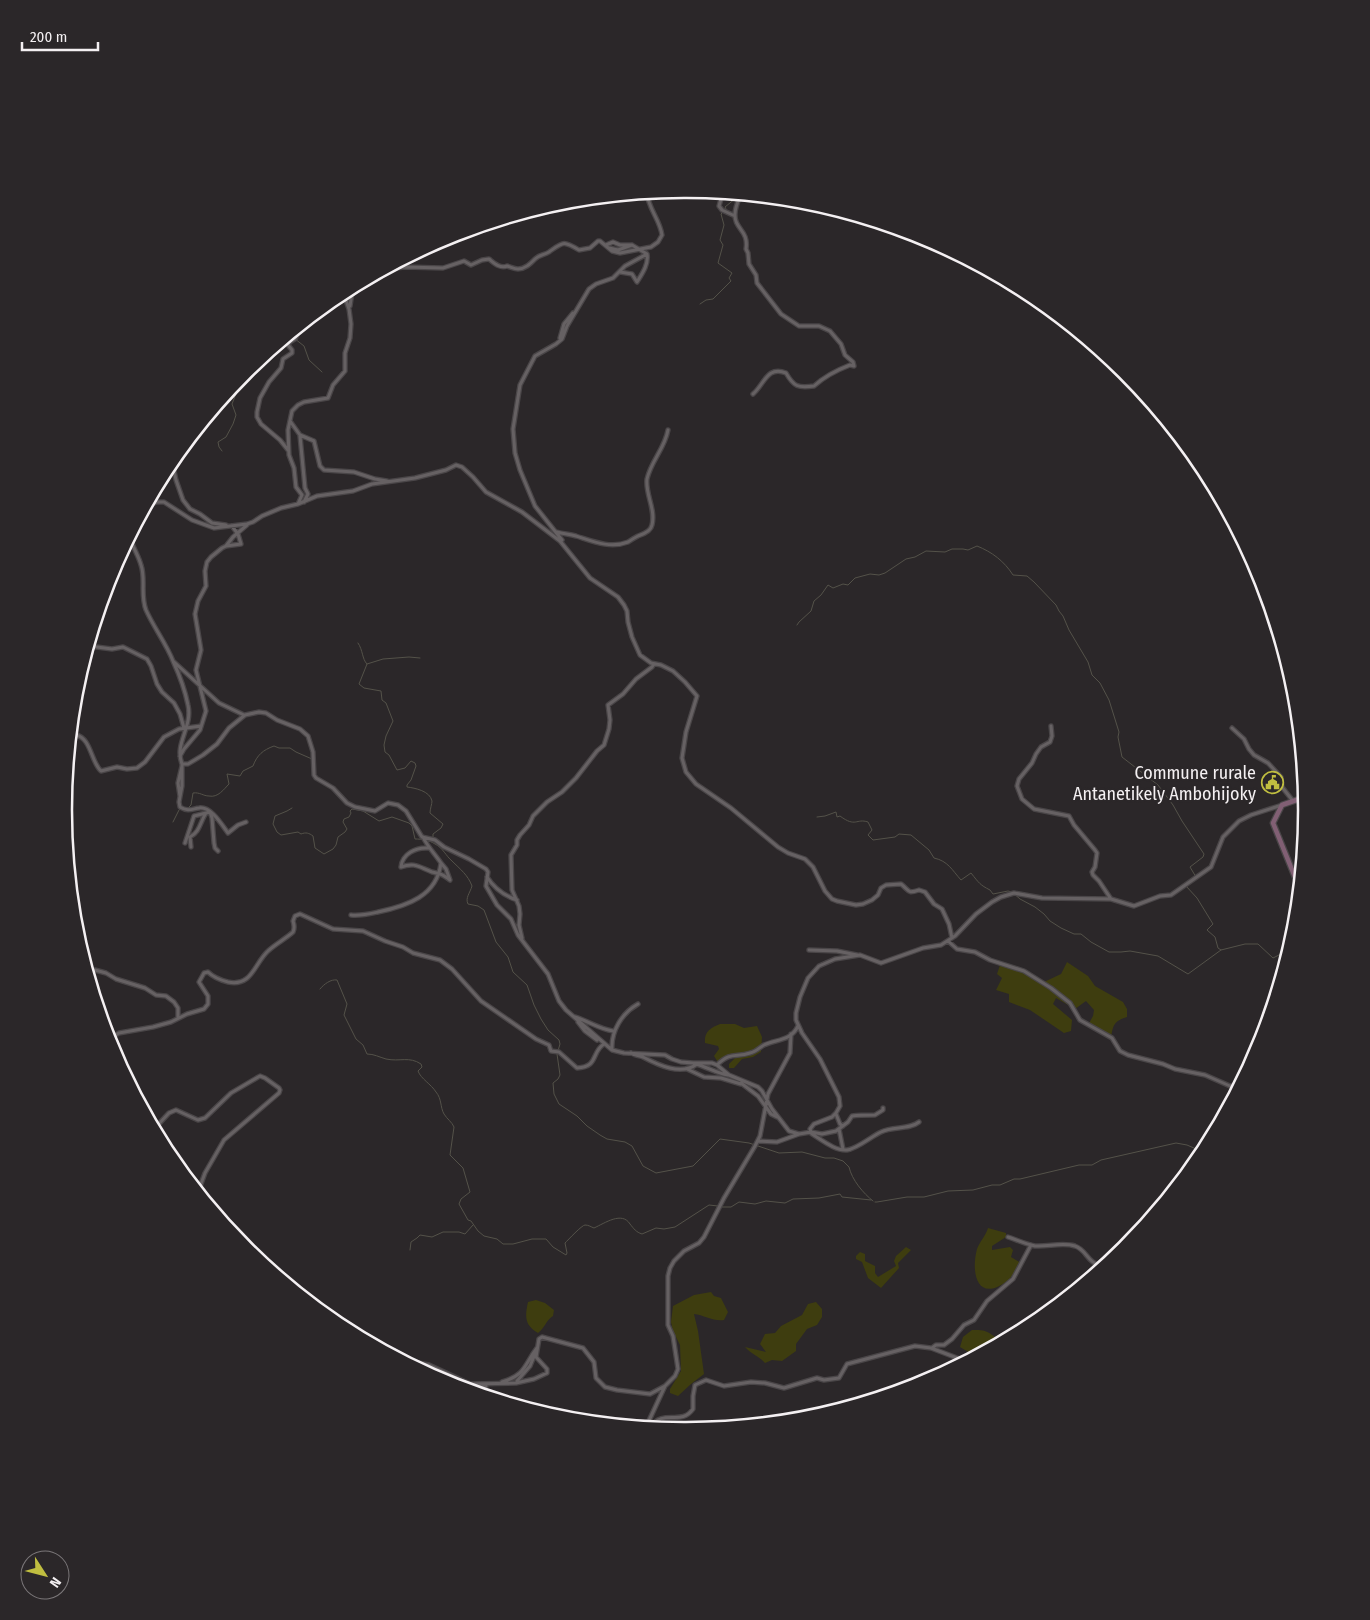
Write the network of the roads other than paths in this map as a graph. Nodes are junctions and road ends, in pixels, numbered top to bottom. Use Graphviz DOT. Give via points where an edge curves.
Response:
graph roads {
  1 [pos="647,199"];
  2 [pos="721,199"];
  3 [pos="738,200"];
  4 [pos="735,216"];
  5 [pos="632,245"];
  6 [pos="608,246"];
  7 [pos="641,249"];
  8 [pos="647,254"];
  9 [pos="402,267"];
  10 [pos="619,273"];
  11 [pos="351,297"];
  12 [pos="346,300"];
  13 [pos="349,309"];
  14 [pos="297,336"];
  15 [pos="753,394"];
  16 [pos="290,421"];
  17 [pos="668,430"];
  18 [pos="300,435"];
  19 [pos="288,451"];
  20 [pos="175,472"];
  21 [pos="388,481"];
  22 [pos="156,502"];
  23 [pos="304,502"];
  24 [pos="298,504"];
  25 [pos="247,524"];
  26 [pos="230,526"];
  27 [pos="556,532"];
  28 [pos="237,533"];
  29 [pos="564,545"];
  30 [pos="226,546"];
  31 [pos="132,547"];
  32 [pos="94,647"];
  33 [pos="174,662"];
  34 [pos="654,664"];
  35 [pos="200,686"];
  36 [pos="245,715"];
  37 [pos="202,726"];
  38 [pos="1051,726"];
  39 [pos="1232,728"];
  40 [pos="186,729"];
  41 [pos="77,735"];
  42 [pos="180,756"];
  43 [pos="182,765"];
  44 [pos="1298,800"];
  45 [pos="1293,802"];
  46 [pos="1282,806"];
  47 [pos="209,812"];
  48 [pos="246,822"];
  49 [pos="422,837"];
  50 [pos="185,843"];
  51 [pos="191,847"];
  52 [pos="430,848"];
  53 [pos="218,851"];
  54 [pos="441,863"];
  55 [pos="440,873"];
  56 [pos="1294,874"];
  57 [pos="487,876"];
  58 [pos="1111,899"];
  59 [pos="517,900"];
  60 [pos="351,915"];
  61 [pos="952,938"];
  62 [pos="523,941"];
  63 [pos="948,942"];
  64 [pos="808,950"];
  65 [pos="860,956"];
  66 [pos="93,970"];
  67 [pos="638,1004"];
  68 [pos="574,1017"];
  69 [pos="178,1018"];
  70 [pos="798,1026"];
  71 [pos="613,1031"];
  72 [pos="791,1034"];
  73 [pos="116,1035"];
  74 [pos="605,1045"];
  75 [pos="612,1050"];
  76 [pos="631,1053"];
  77 [pos="695,1064"];
  78 [pos="717,1065"];
  79 [pos="686,1069"];
  80 [pos="729,1075"];
  81 [pos="737,1079"];
  82 [pos="741,1084"];
  83 [pos="1231,1086"];
  84 [pos="766,1100"];
  85 [pos="765,1105"];
  86 [pos="883,1108"];
  87 [pos="836,1113"];
  88 [pos="778,1117"];
  89 [pos="919,1122"];
  90 [pos="159,1123"];
  91 [pos="841,1128"];
  92 [pos="811,1132"];
  93 [pos="799,1134"];
  94 [pos="756,1144"];
  95 [pos="843,1149"];
  96 [pos="201,1185"];
  97 [pos="1008,1237"];
  98 [pos="1032,1245"];
  99 [pos="1096,1264"];
  100 [pos="931,1348"];
  101 [pos="537,1349"];
  102 [pos="958,1358"];
  103 [pos="426,1364"];
  104 [pos="438,1370"];
  105 [pos="516,1383"];
  106 [pos="472,1384"];
  107 [pos="500,1384"];
  108 [pos="490,1385"];
  109 [pos="665,1386"];
  110 [pos="479,1387"];
  111 [pos="651,1421"];
  112 [pos="655,1421"];
  1 -- 7 [label="street" via="662,236 654,245"];
  2 -- 4 [label="street" via="719,206 722,210"];
  3 -- 4 [label="street"];
  4 -- 15 [label="street" via="746,235 749,264 767,297 781,314 799,326 819,326 830,330 854,366 837,370 814,386 805,387 795,385 786,373 777,371 769,374"];
  5 -- 6 [label="street" via="618,250"];
  5 -- 6 [label="street" via="613,242"];
  5 -- 7 [label="street"];
  6 -- 7 [label="street" via="620,253"];
  6 -- 9 [label="street" via="598,241 590,248 579,250 570,243 562,243 517,269 499,266 489,259 443,268"];
  7 -- 8 [label="street"];
  8 -- 10 [label="street"];
  8 -- 10 [label="street" via="648,260 637,282 632,274"];
  10 -- 27 [label="street" via="589,289 564,324 559,341 535,356 520,385 513,429 514,448 535,506"];
  11 -- 13 [label="street"];
  12 -- 13 [label="street"];
  13 -- 16 [label="street" via="351,324 345,372 333,385 328,398 298,404"];
  14 -- 19 [label="street" via="288,345 292,352 283,359 281,368 268,382 257,412 261,424"];
  16 -- 18 [label="street"];
  16 -- 19 [label="street"];
  17 -- 27 [label="street" via="647,482 653,517 648,531 616,544 596,543"];
  18 -- 21 [label="street" via="314,442 324,470 354,472"];
  18 -- 23 [label="street" via="308,494"];
  19 -- 24 [label="street" via="296,486 302,495"];
  20 -- 26 [label="street" via="187,505 212,523"];
  21 -- 23 [label="street" via="353,491 317,496"];
  21 -- 29 [label="street" via="415,478 459,465 486,492 522,512"];
  22 -- 26 [label="street" via="164,502 192,520 214,528"];
  23 -- 24 [label="street"];
  24 -- 25 [label="street"];
  25 -- 26 [label="street"];
  25 -- 28 [label="street"];
  26 -- 28 [label="street"];
  27 -- 29 [label="street"];
  28 -- 30 [label="street"];
  28 -- 30 [label="street" via="241,544"];
  29 -- 34 [label="street" via="590,578 618,597 627,611 638,651 643,659"];
  30 -- 35 [label="street" via="208,562 206,586 195,614 201,650 196,670"];
  31 -- 33 [label="street" via="142,565 143,600"];
  32 -- 40 [label="street" via="124,647 147,659 157,684 174,702"];
  33 -- 35 [label="street"];
  33 -- 40 [label="street" via="188,706"];
  34 -- 59 [label="street" via="608,705 610,720 604,745 562,792 546,802 520,835 511,855 512,890"];
  34 -- 61 [label="street" via="673,671 697,696 682,758 686,772 696,784 732,808 778,847 805,859 832,899 861,905 872,900 886,885 901,884 911,892 920,890 942,909"];
  35 -- 36 [label="street" via="219,702"];
  35 -- 37 [label="street" via="206,711"];
  36 -- 43 [label="street" via="228,728 217,744"];
  36 -- 49 [label="street" via="259,712 300,729 308,736 316,778 333,788 349,804 375,811 388,804 398,805 406,811"];
  37 -- 40 [label="street"];
  37 -- 42 [label="street"];
  38 -- 58 [label="street" via="1050,742 1041,747 1019,779 1019,794 1034,809 1068,816 1097,853 1093,876"];
  39 -- 45 [label="street" via="1254,755 1279,774 1282,787"];
  40 -- 41 [label="street" via="179,729 164,738 140,766 103,771 98,770 88,746"];
  40 -- 42 [label="street"];
  42 -- 43 [label="street"];
  43 -- 47 [label="street" via="178,783 181,808 200,808"];
  44 -- 45 [label="street"];
  45 -- 46 [label="street"];
  46 -- 56 [label="street" via="1273,823 1274,829"];
  46 -- 58 [label="street" via="1239,821 1220,843 1212,867 1175,893 1134,906"];
  47 -- 48 [label="street" via="217,817 228,833"];
  47 -- 50 [label="street" via="194,816"];
  47 -- 51 [label="street" via="199,830 190,837"];
  47 -- 53 [label="street"];
  49 -- 52 [label="street"];
  49 -- 57 [label="street" via="435,840 470,859 486,869"];
  52 -- 54 [label="street"];
  52 -- 55 [label="street" via="411,852 403,858 401,867 414,864"];
  54 -- 55 [label="street"];
  54 -- 55 [label="street" via="450,880"];
  55 -- 60 [label="street" via="411,903"];
  57 -- 59 [label="street" via="501,892"];
  57 -- 62 [label="street" via="486,886"];
  58 -- 61 [label="street" via="1042,898 1013,893 976,914"];
  59 -- 62 [label="street"];
  61 -- 63 [label="street"];
  62 -- 68 [label="street" via="548,974 559,1001"];
  63 -- 65 [label="street" via="881,963"];
  63 -- 83 [label="street" via="957,949 975,952 1024,971 1070,1003 1080,1020 1108,1035 1128,1055 1206,1075"];
  64 -- 65 [label="street"];
  65 -- 70 [label="street" via="825,962 810,974 798,1006"];
  66 -- 69 [label="street" via="166,996 178,1008"];
  67 -- 71 [label="street"];
  68 -- 71 [label="street"];
  68 -- 74 [label="street"];
  69 -- 73 [label="street"];
  69 -- 74 [label="street" via="204,1009 208,1004 208,996 199,982 204,973 208,972 218,980 241,983 250,976 266,952 293,931 295,916 300,914 333,929 363,931 414,953 440,960 481,1001 549,1045 551,1051 577,1068 593,1062 599,1047"];
  70 -- 72 [label="street"];
  70 -- 87 [label="street" via="820,1059 838,1097 840,1106"];
  71 -- 75 [label="street"];
  72 -- 78 [label="street" via="751,1053 723,1058"];
  72 -- 84 [label="street" via="790,1053"];
  74 -- 75 [label="street"];
  75 -- 76 [label="street"];
  76 -- 77 [label="street" via="665,1055"];
  76 -- 79 [label="street" via="660,1066"];
  77 -- 78 [label="street"];
  77 -- 79 [label="street"];
  77 -- 80 [label="street"];
  78 -- 80 [label="street"];
  79 -- 82 [label="street" via="705,1077"];
  80 -- 81 [label="street"];
  81 -- 82 [label="street"];
  81 -- 84 [label="street" via="758,1087"];
  82 -- 85 [label="street"];
  84 -- 85 [label="street"];
  84 -- 88 [label="street"];
  85 -- 88 [label="street" via="771,1114"];
  85 -- 94 [label="street"];
  86 -- 91 [label="street" via="875,1116 852,1116"];
  87 -- 91 [label="street"];
  87 -- 92 [label="street" via="828,1120 814,1124"];
  88 -- 93 [label="street" via="789,1131"];
  89 -- 95 [label="street" via="914,1126 883,1131 848,1150"];
  90 -- 96 [label="street" via="176,1110 198,1120 205,1118 231,1093 260,1076 279,1088 279,1093 224,1140"];
  91 -- 92 [label="street" via="822,1134"];
  91 -- 95 [label="street"];
  92 -- 93 [label="street"];
  92 -- 95 [label="street"];
  93 -- 94 [label="street" via="777,1142"];
  94 -- 109 [label="street" via="702,1241 684,1251 670,1268 668,1325 678,1369"];
  97 -- 98 [label="street"];
  98 -- 99 [label="street" via="1074,1245"];
  98 -- 100 [label="street" via="1013,1279 991,1297 974,1320 964,1325 949,1341"];
  100 -- 102 [label="street"];
  100 -- 112 [label="street" via="914,1346 880,1355 847,1364 839,1378 817,1378 784,1388 750,1382 724,1386 706,1380 695,1385 693,1409 687,1415 658,1418"];
  101 -- 105 [label="street" via="530,1366"];
  101 -- 105 [label="street" via="537,1359 545,1365 547,1373"];
  101 -- 107 [label="street" via="521,1373"];
  101 -- 109 [label="street" via="542,1337 583,1348 594,1362 598,1382 610,1389 650,1394"];
  103 -- 104 [label="street"];
  105 -- 107 [label="street"];
  106 -- 108 [label="street"];
  107 -- 108 [label="street"];
  108 -- 110 [label="street"];
  109 -- 111 [label="street"];
}
